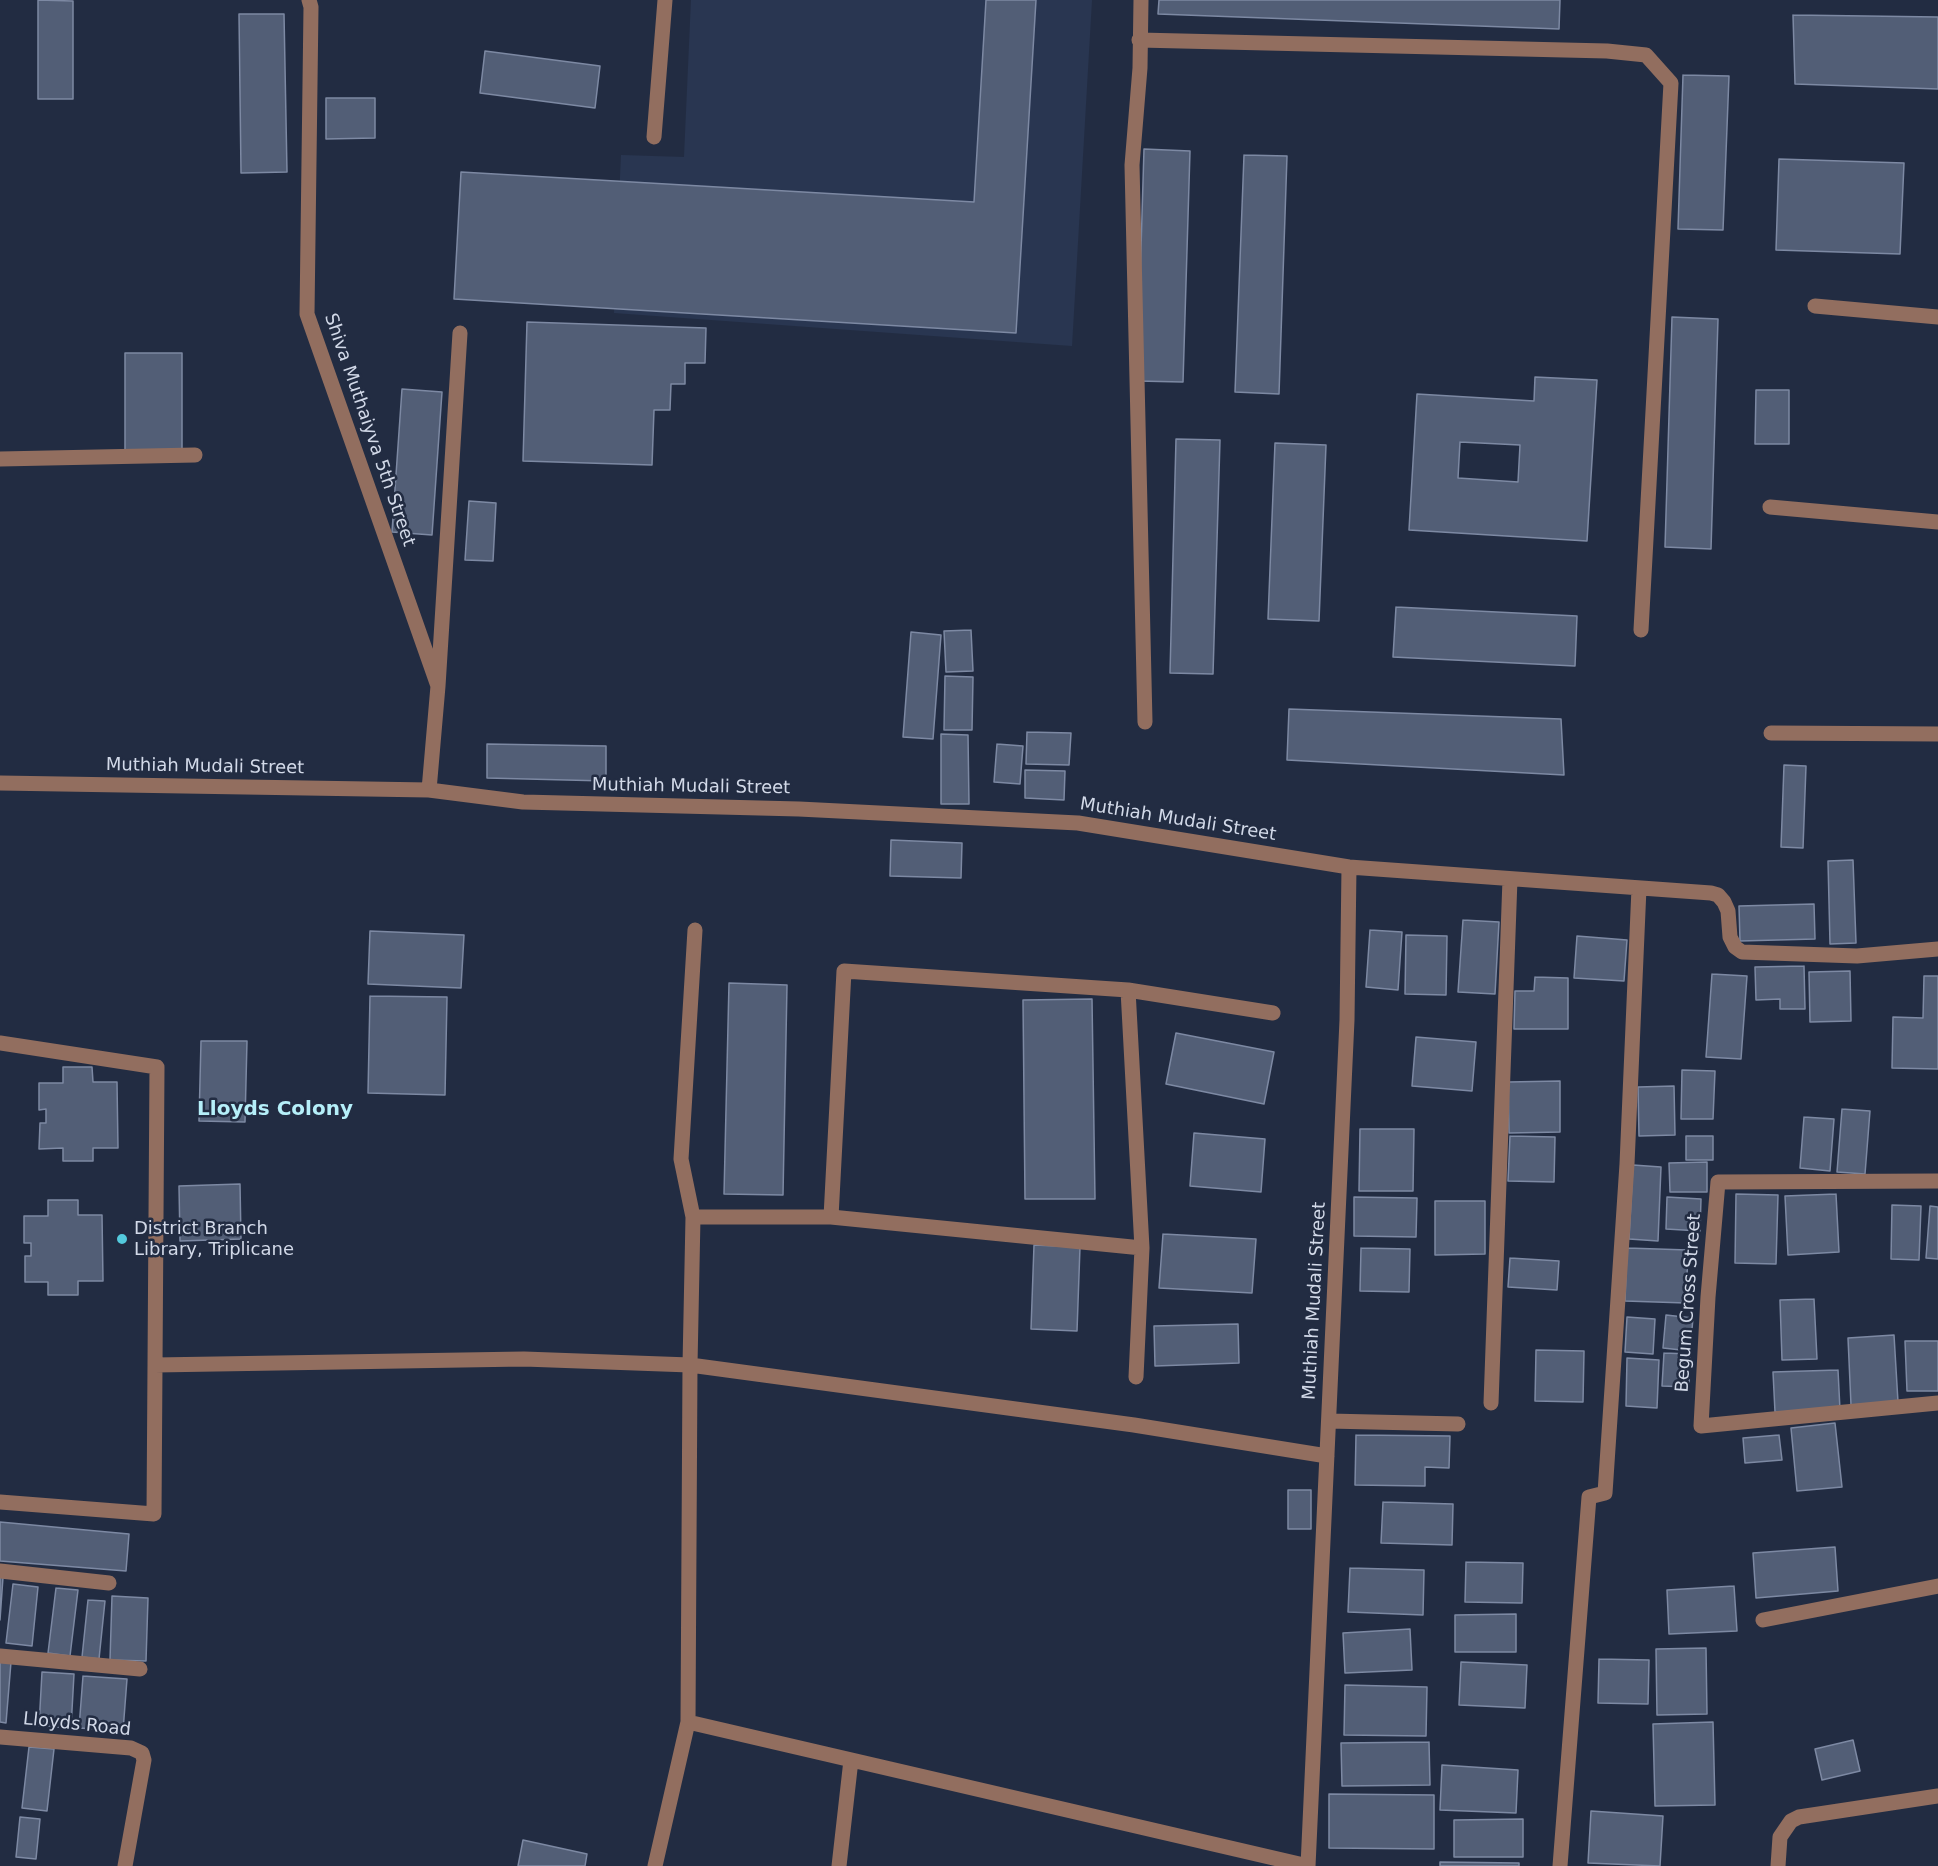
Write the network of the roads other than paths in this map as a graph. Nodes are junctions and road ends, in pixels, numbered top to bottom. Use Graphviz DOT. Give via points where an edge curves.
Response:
graph roads {
  1 [pos="309,0"];
  2 [pos="665,0"];
  3 [pos="1141,0"];
  4 [pos="1139,40"];
  5 [pos="654,137"];
  6 [pos="1815,306"];
  7 [pos="1938,317"];
  8 [pos="460,333"];
  9 [pos="195,455"];
  10 [pos="0,459"];
  11 [pos="1770,507"];
  12 [pos="1938,522"];
  13 [pos="1641,630"];
  14 [pos="438,686"];
  15 [pos="1145,722"];
  16 [pos="1771,733"];
  17 [pos="1938,734"];
  18 [pos="0,783"];
  19 [pos="429,790"];
  20 [pos="1349,867"];
  21 [pos="1510,879"];
  22 [pos="1639,888"];
  23 [pos="695,930"];
  24 [pos="1938,949"];
  25 [pos="1128,990"];
  26 [pos="1273,1013"];
  27 [pos="0,1043"];
  28 [pos="1938,1181"];
  29 [pos="693,1217"];
  30 [pos="831,1217"];
  31 [pos="1142,1248"];
  32 [pos="155,1365"];
  33 [pos="690,1365"];
  34 [pos="1136,1377"];
  35 [pos="1491,1403"];
  36 [pos="1938,1404"];
  37 [pos="1329,1421"];
  38 [pos="1458,1424"];
  39 [pos="1327,1456"];
  40 [pos="0,1502"];
  41 [pos="0,1571"];
  42 [pos="110,1583"];
  43 [pos="1938,1586"];
  44 [pos="1763,1620"];
  45 [pos="0,1656"];
  46 [pos="140,1669"];
  47 [pos="688,1722"];
  48 [pos="0,1737"];
  49 [pos="851,1760"];
  50 [pos="1938,1796"];
  51 [pos="125,1866"];
  52 [pos="655,1866"];
  53 [pos="838,1866"];
  54 [pos="1308,1866"];
  55 [pos="1560,1866"];
  56 [pos="1778,1866"];
  1 -- 14 [label="street, Shiva Muthaiyva 5th Street" via="307,314"];
  2 -- 5 [label="street"];
  3 -- 4 [label="street"];
  4 -- 13 [label="street" via="1607,51 1646,55 1671,83"];
  4 -- 15 [label="street" via="1132,165"];
  6 -- 7 [label="street"];
  8 -- 14 [label="street"];
  9 -- 10 [label="street"];
  11 -- 12 [label="street"];
  14 -- 19 [label="street"];
  16 -- 17 [label="street"];
  18 -- 19 [label="street, Muthiah Mudali Street"];
  19 -- 20 [label="street, Muthiah Mudali Street" via="523,802 799,809 1078,823"];
  20 -- 21 [label="street"];
  20 -- 37 [label="street, Muthiah Mudali Street" via="1347,1020"];
  21 -- 22 [label="street"];
  21 -- 35 [label="street"];
  22 -- 24 [label="street" via="1718,895 1728,911 1730,937 1742,952 1857,956"];
  22 -- 55 [label="street" via="1627,1164 1605,1493 1588,1497"];
  23 -- 29 [label="street" via="681,1158"];
  25 -- 26 [label="street"];
  25 -- 30 [label="street" via="844,970"];
  25 -- 31 [label="street"];
  27 -- 32 [label="street" via="158,1067"];
  28 -- 36 [label="street, Begum Cross Street" via="1718,1182 1701,1426"];
  29 -- 30 [label="street"];
  29 -- 33 [label="street"];
  30 -- 31 [label="street"];
  31 -- 34 [label="street"];
  32 -- 33 [label="street" via="524,1359"];
  32 -- 40 [label="street" via="154,1515"];
  33 -- 39 [label="street" via="1134,1425"];
  33 -- 47 [label="street"];
  37 -- 38 [label="street"];
  37 -- 39 [label="street, Muthiah Mudali Street"];
  39 -- 54 [label="street, Muthiah Mudali Street"];
  41 -- 42 [label="street"];
  43 -- 44 [label="street"];
  45 -- 46 [label="street"];
  47 -- 49 [label="street"];
  47 -- 52 [label="street"];
  48 -- 51 [label="street, Lloyds Road" via="131,1748 142,1753 144,1760"];
  49 -- 53 [label="street"];
  49 -- 54 [label="street"];
  50 -- 56 [label="street" via="1799,1817 1791,1821 1780,1837"];
}
